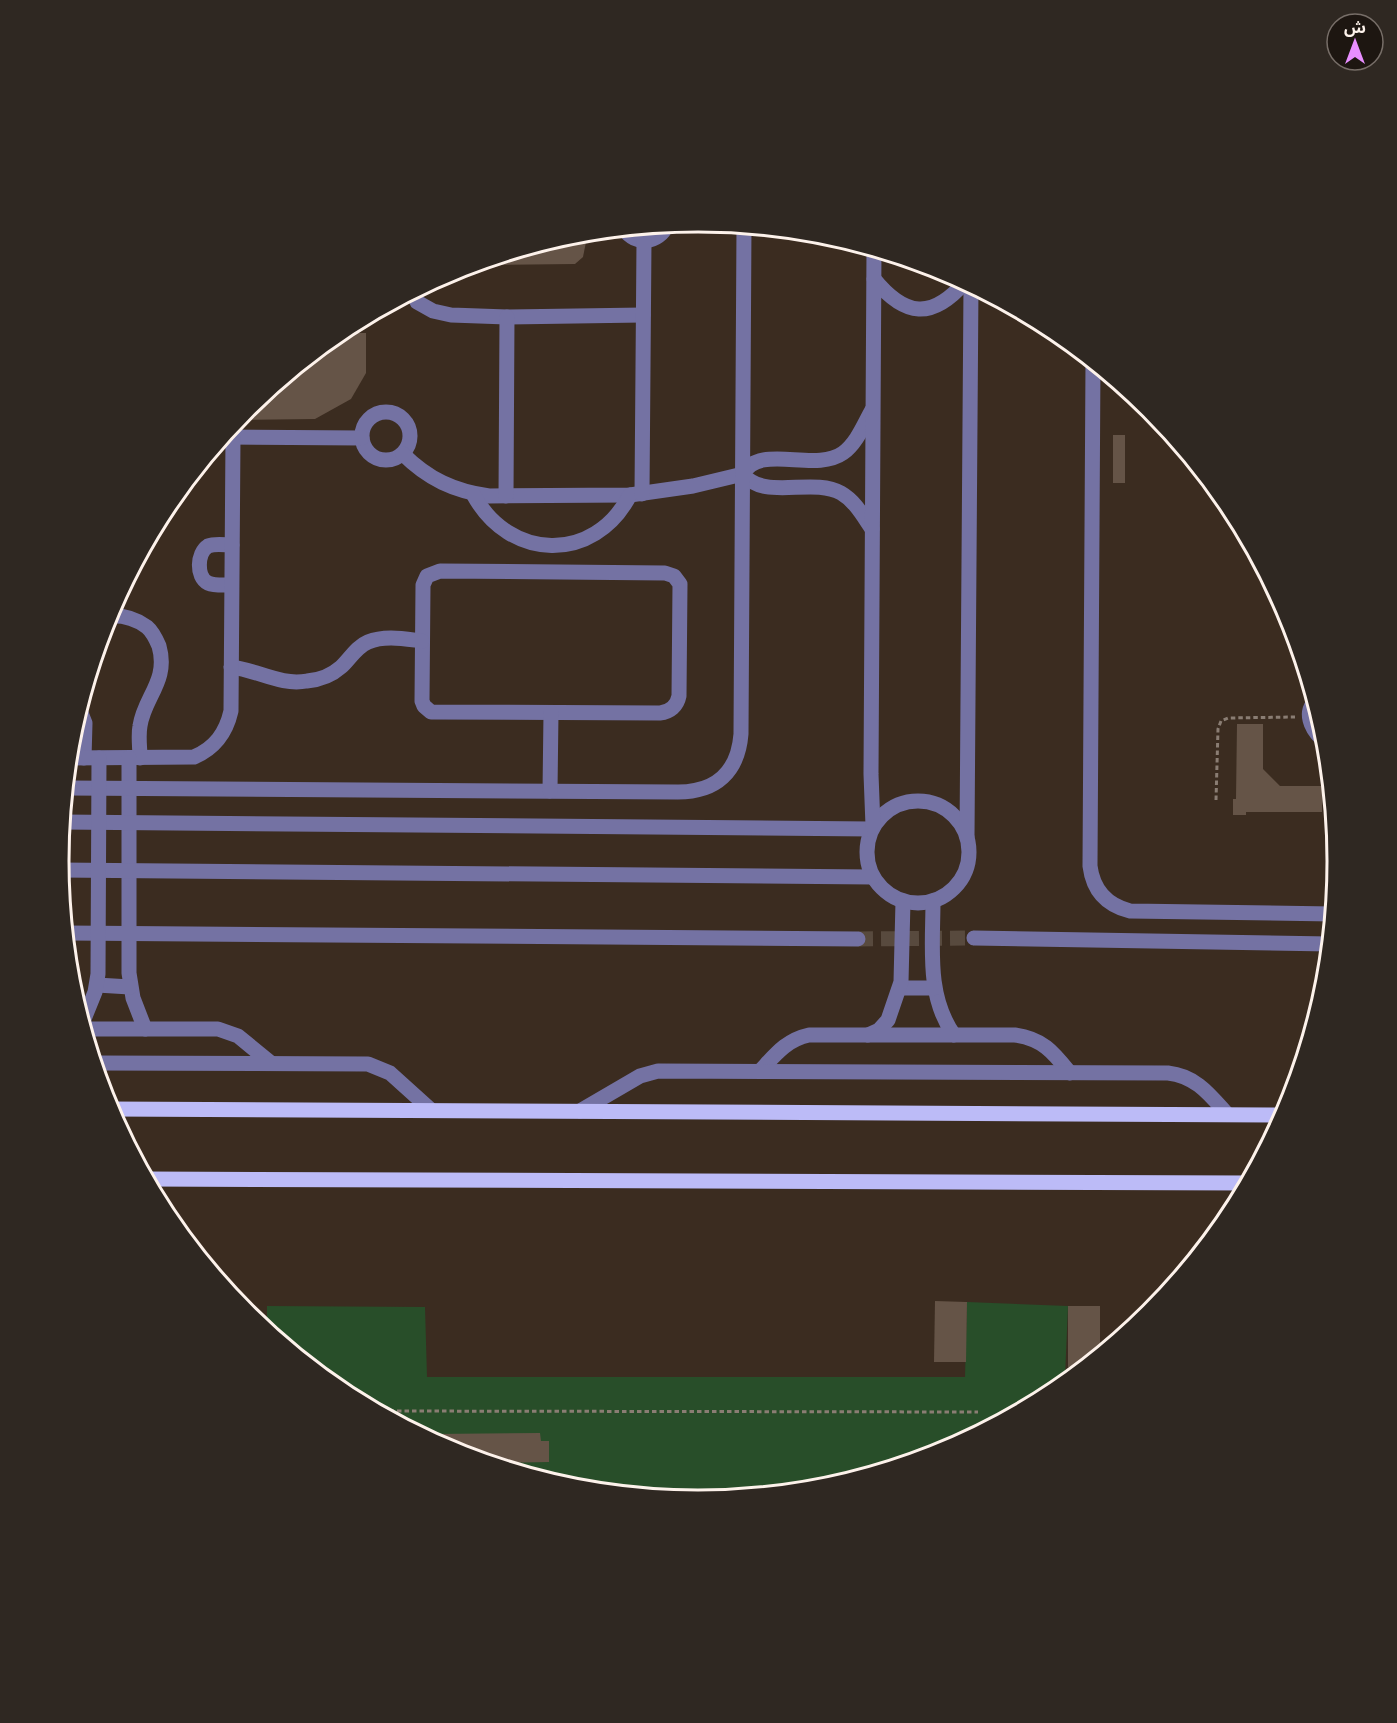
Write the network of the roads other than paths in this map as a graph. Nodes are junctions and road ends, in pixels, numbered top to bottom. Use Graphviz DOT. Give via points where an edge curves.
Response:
graph roads {
  1 [pos="662,233"];
  2 [pos="744,233"];
  3 [pos="630,236"];
  4 [pos="644,241"];
  5 [pos="874,257"];
  6 [pos="874,279"];
  7 [pos="959,289"];
  8 [pos="971,294"];
  9 [pos="417,302"];
  10 [pos="643,315"];
  11 [pos="507,316"];
  12 [pos="1093,371"];
  13 [pos="873,407"];
  14 [pos="233,437"];
  15 [pos="362,438"];
  16 [pos="228,443"];
  17 [pos="403,454"];
  18 [pos="807,461"];
  19 [pos="743,474"];
  20 [pos="807,487"];
  21 [pos="473,494"];
  22 [pos="636,494"];
  23 [pos="506,496"];
  24 [pos="872,529"];
  25 [pos="232,545"];
  26 [pos="549,546"];
  27 [pos="549,572"];
  28 [pos="231,585"];
  29 [pos="119,616"];
  30 [pos="422,641"];
  31 [pos="231,667"];
  32 [pos="1310,711"];
  33 [pos="551,713"];
  34 [pos="85,721"];
  35 [pos="1314,730"];
  36 [pos="84,758"];
  37 [pos="134,758"];
  38 [pos="73,788"];
  39 [pos="99,788"];
  40 [pos="129,788"];
  41 [pos="550,791"];
  42 [pos="70,822"];
  43 [pos="99,822"];
  44 [pos="129,822"];
  45 [pos="873,827"];
  46 [pos="967,837"];
  47 [pos="129,869"];
  48 [pos="69,870"];
  49 [pos="99,870"];
  50 [pos="873,877"];
  51 [pos="903,901"];
  52 [pos="933,901"];
  53 [pos="1326,914"];
  54 [pos="73,933"];
  55 [pos="129,933"];
  56 [pos="99,934"];
  57 [pos="974,938"];
  58 [pos="858,939"];
  59 [pos="1323,944"];
  60 [pos="96,985"];
  61 [pos="130,987"];
  62 [pos="900,988"];
  63 [pos="934,988"];
  64 [pos="87,1010"];
  65 [pos="92,1029"];
  66 [pos="145,1029"];
  67 [pos="868,1035"];
  68 [pos="954,1035"];
  69 [pos="102,1063"];
  70 [pos="271,1063"];
  71 [pos="760,1071"];
  72 [pos="1071,1072"];
  73 [pos="120,1109"];
  74 [pos="431,1110"];
  75 [pos="580,1111"];
  76 [pos="1227,1114"];
  77 [pos="1274,1115"];
  78 [pos="155,1179"];
  79 [pos="1240,1183"];
  1 -- 4 [label="street"];
  2 -- 19 [label="street"];
  3 -- 4 [label="street"];
  4 -- 10 [label="street"];
  5 -- 6 [label="street"];
  6 -- 7 [label="street" via="897,303 919,309 941,304"];
  6 -- 13 [label="street"];
  8 -- 46 [label="street"];
  9 -- 11 [label="street" via="442,314"];
  10 -- 11 [label="street"];
  10 -- 22 [label="street"];
  11 -- 23 [label="street"];
  12 -- 53 [label="street" via="1090,866 1094,884 1112,904 1130,911"];
  13 -- 18 [label="street" via="854,443 842,454 826,461"];
  13 -- 24 [label="street"];
  14 -- 15 [label="street"];
  15 -- 17 [label="street" via="366,451 377,459 391,460"];
  15 -- 17 [label="street" via="370,418 384,412 399,415 411,434"];
  16 -- 25 [label="street"];
  17 -- 21 [label="street" via="442,483"];
  18 -- 19 [label="street" via="758,460"];
  18 -- 20 [label="street" via="802,477"];
  19 -- 20 [label="street" via="760,486"];
  19 -- 22 [label="street"];
  19 -- 41 [label="street" via="741,734 735,761 717,782 692,792"];
  20 -- 24 [label="street" via="825,487 849,498"];
  21 -- 23 [label="street"];
  21 -- 26 [label="street" via="488,517 509,534"];
  22 -- 23 [label="street"];
  22 -- 26 [label="street" via="598,533 574,543"];
  24 -- 45 [label="street"];
  25 -- 28 [label="street"];
  25 -- 28 [label="street" via="207,547 200,559 200,571 206,582"];
  26 -- 27 [label="street"];
  27 -- 30 [label="street" via="431,573 423,585"];
  27 -- 33 [label="street" via="665,573 680,584 679,696 673,708 660,713"];
  28 -- 31 [label="street"];
  29 -- 37 [label="street" via="143,624 156,638 161,658 160,675 140,724"];
  30 -- 31 [label="street" via="384,638 366,643 339,668 309,681 285,682"];
  30 -- 33 [label="street" via="422,701 431,712"];
  31 -- 37 [label="street" via="231,711 220,738 194,757"];
  32 -- 35 [label="street"];
  33 -- 41 [label="street"];
  34 -- 36 [label="street"];
  36 -- 37 [label="street"];
  36 -- 39 [label="street"];
  37 -- 40 [label="street"];
  38 -- 39 [label="street"];
  39 -- 40 [label="street"];
  39 -- 43 [label="street"];
  40 -- 41 [label="street"];
  40 -- 44 [label="street"];
  42 -- 43 [label="street"];
  43 -- 44 [label="street"];
  43 -- 49 [label="street"];
  44 -- 45 [label="street"];
  44 -- 47 [label="street"];
  45 -- 46 [label="street" via="895,806 924,801 951,813"];
  45 -- 50 [label="street" via="866,853"];
  46 -- 52 [label="street" via="968,863 963,876 950,891"];
  47 -- 49 [label="street"];
  47 -- 50 [label="street"];
  47 -- 55 [label="street"];
  48 -- 49 [label="street"];
  49 -- 56 [label="street"];
  50 -- 51 [label="street" via="891,896"];
  51 -- 52 [label="street"];
  51 -- 62 [label="street"];
  52 -- 63 [label="street"];
  54 -- 56 [label="street"];
  55 -- 56 [label="street"];
  55 -- 58 [label="street"];
  55 -- 61 [label="street"];
  56 -- 60 [label="street"];
  57 -- 59 [label="street"];
  60 -- 61 [label="street"];
  60 -- 64 [label="street"];
  61 -- 66 [label="street"];
  62 -- 63 [label="street"];
  62 -- 67 [label="street" via="888,1020"];
  63 -- 68 [label="street"];
  65 -- 66 [label="street"];
  66 -- 70 [label="street" via="229,1032"];
  67 -- 68 [label="street"];
  67 -- 71 [label="street" via="799,1037 782,1047"];
  68 -- 72 [label="street" via="1029,1037 1041,1042"];
  69 -- 70 [label="street"];
  70 -- 74 [label="street" via="375,1066 390,1073"];
  71 -- 72 [label="street"];
  71 -- 75 [label="street" via="658,1071 632,1080"];
  72 -- 76 [label="street" via="1181,1074 1202,1085"];
  73 -- 74 [label="main road"];
  74 -- 75 [label="main road"];
  75 -- 76 [label="main road"];
  76 -- 77 [label="main road"];
  78 -- 79 [label="main road"];
}
